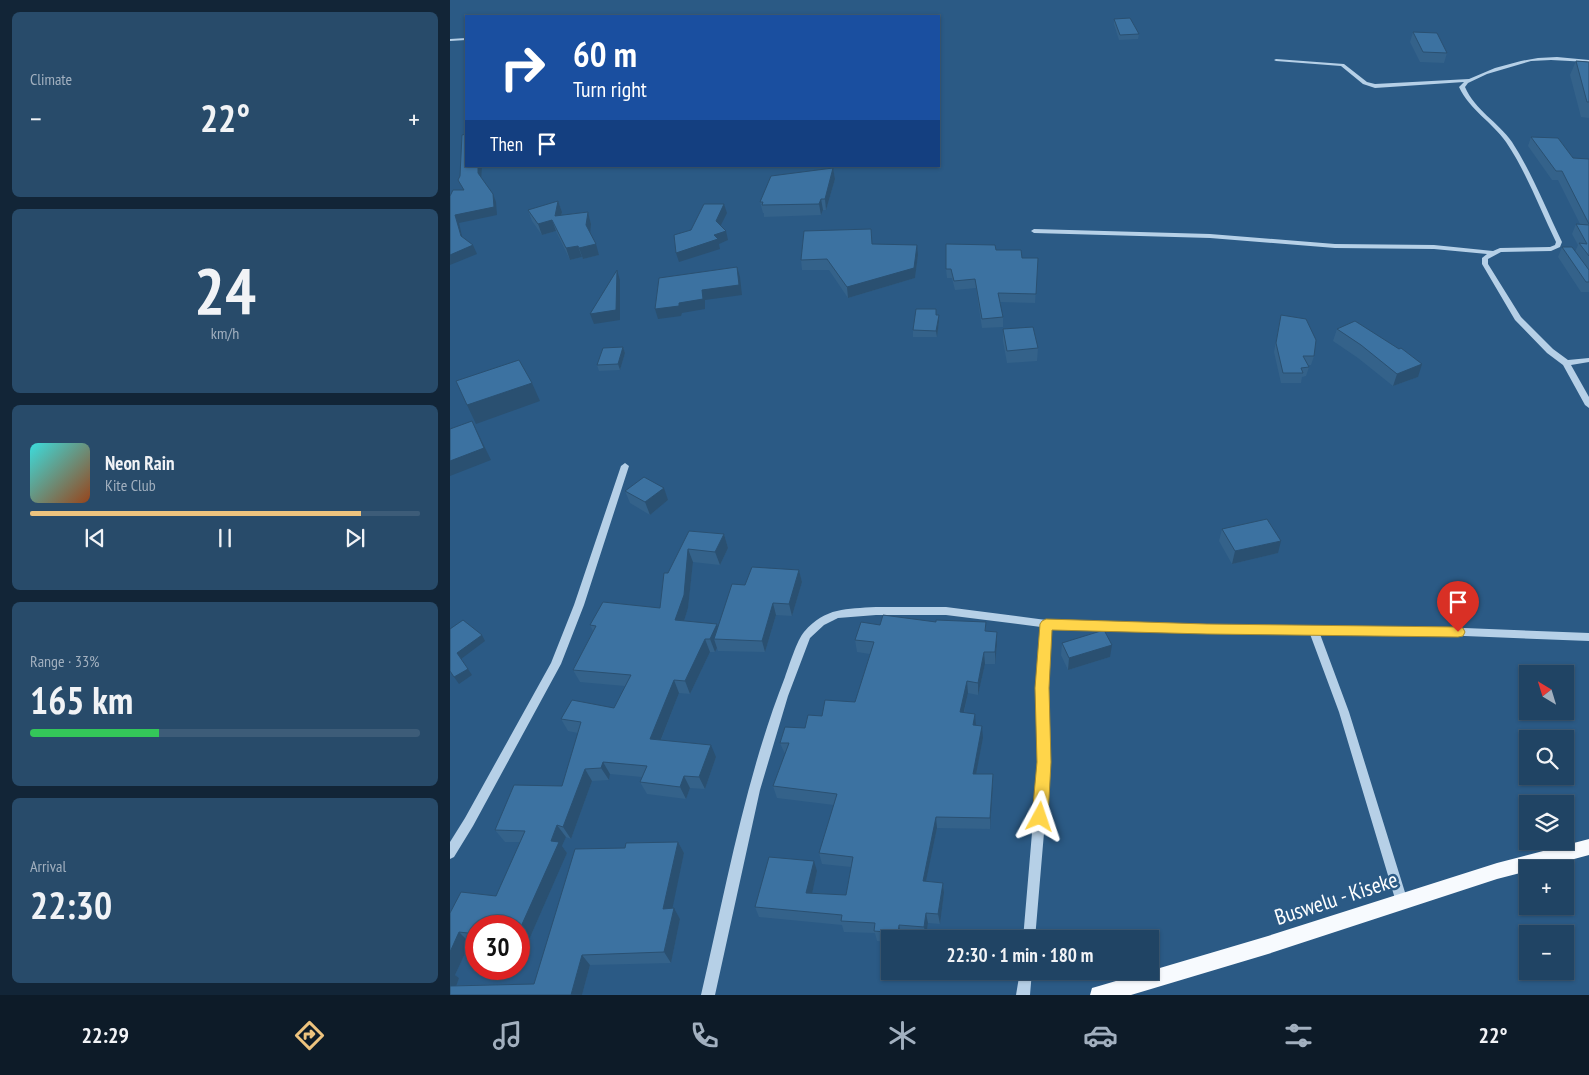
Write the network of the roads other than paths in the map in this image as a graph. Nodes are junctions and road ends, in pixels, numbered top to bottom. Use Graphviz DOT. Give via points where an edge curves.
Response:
graph roads {
  1 [pos="465,39"];
  2 [pos="450,40"];
  3 [pos="1276,60"];
  4 [pos="1589,61"];
  5 [pos="1468,80"];
  6 [pos="1034,231"];
  7 [pos="1558,246"];
  8 [pos="1566,250"];
  9 [pos="1492,253"];
  10 [pos="1589,360"];
  11 [pos="1566,363"];
  12 [pos="1589,405"];
  13 [pos="625,466"];
  14 [pos="1046,624"];
  15 [pos="1314,630"];
  16 [pos="1589,637"];
  17 [pos="1589,847"];
  18 [pos="450,853"];
  19 [pos="1402,902"];
  20 [pos="1030,930"];
  21 [pos="1025,980"];
  22 [pos="708,995"];
  23 [pos="1023,995"];
  24 [pos="1099,995"];
  1 -- 2 [label="street"];
  3 -- 5 [label="street" via="1342,65 1375,86"];
  4 -- 5 [label="street" via="1538,59"];
  5 -- 7 [label="street" via="1462,87 1464,93 1509,143 1530,179"];
  6 -- 9 [label="street" via="1210,236"];
  7 -- 8 [label="street"];
  7 -- 9 [label="street" via="1548,250 1511,249"];
  9 -- 11 [label="street" via="1485,258 1484,264 1518,318"];
  10 -- 11 [label="street"];
  11 -- 12 [label="street"];
  13 -- 18 [label="street" via="556,664"];
  14 -- 15 [label="street"];
  14 -- 20 [label="street" via="1042,688 1044,762"];
  14 -- 22 [label="street" via="946,611 876,611 836,614 820,622 806,636 783,696 754,790"];
  15 -- 16 [label="street"];
  15 -- 19 [label="street" via="1344,712"];
  17 -- 19 [label="main road, Buswelu - Kiseke" via="1497,871"];
  19 -- 24 [label="main road, Buswelu - Kiseke"];
  21 -- 23 [label="street"];
}
